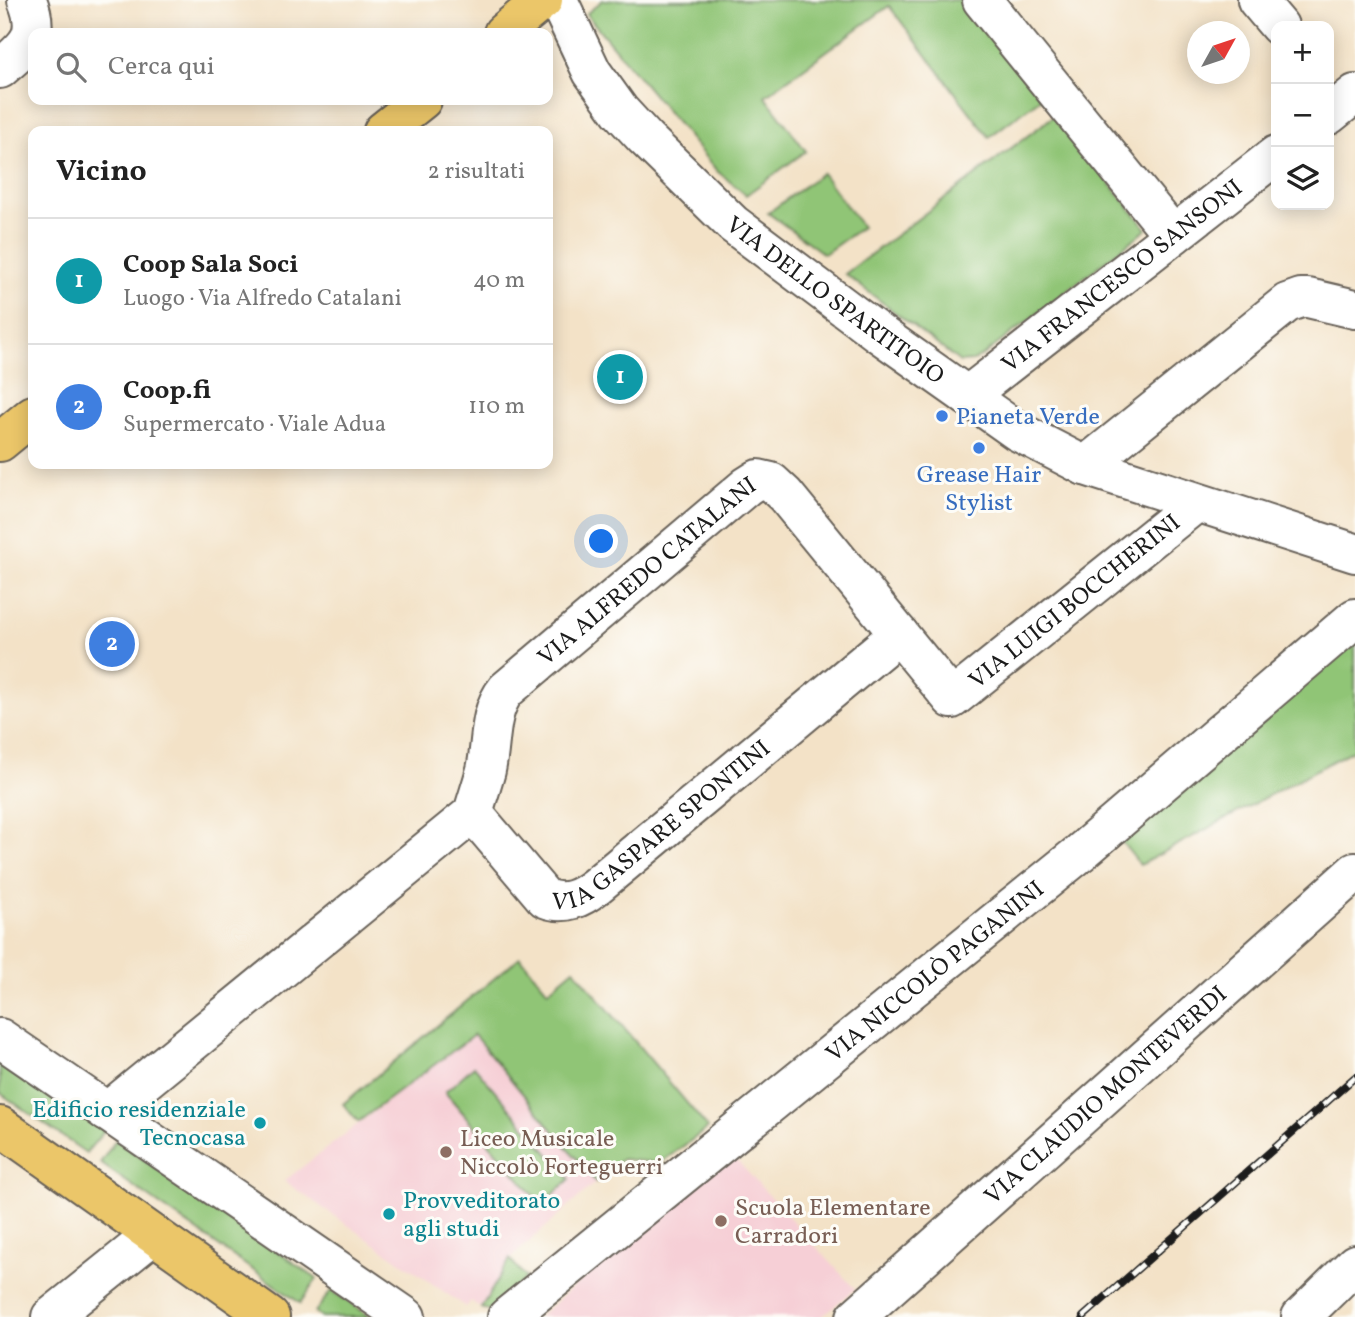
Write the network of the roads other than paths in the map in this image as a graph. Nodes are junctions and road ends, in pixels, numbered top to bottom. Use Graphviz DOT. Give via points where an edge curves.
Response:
graph roads {
  1 [pos="27,0"];
  2 [pos="543,0"];
  3 [pos="558,0"];
  4 [pos="982,0"];
  5 [pos="1258,0"];
  6 [pos="1275,21"];
  7 [pos="33,28"];
  8 [pos="509,28"];
  9 [pos="28,43"];
  10 [pos="0,69"];
  11 [pos="416,105"];
  12 [pos="389,126"];
  13 [pos="1271,159"];
  14 [pos="1173,235"];
  15 [pos="1355,309"];
  16 [pos="967,396"];
  17 [pos="28,419"];
  18 [pos="0,442"];
  19 [pos="1085,466"];
  20 [pos="1196,503"];
  21 [pos="1355,553"];
  22 [pos="1355,618"];
  23 [pos="899,634"];
  24 [pos="472,813"];
  25 [pos="1355,872"];
  26 [pos="6,1044"];
  27 [pos="107,1112"];
  28 [pos="0,1126"];
  29 [pos="153,1235"];
  30 [pos="1355,1264"];
  31 [pos="51,1317"];
  32 [pos="270,1317"];
  33 [pos="407,1317"];
  34 [pos="507,1317"];
  35 [pos="856,1317"];
  36 [pos="1301,1317"];
  1 -- 7 [label="street"];
  2 -- 8 [label="main road"];
  3 -- 16 [label="street, VIA DELLO SPARTITOIO" via="606,93 692,185 761,246"];
  4 -- 14 [label="street"];
  5 -- 6 [label="street"];
  9 -- 10 [label="street"];
  11 -- 12 [label="main road"];
  13 -- 14 [label="street, VIA FRANCESCO SANSONI"];
  14 -- 16 [label="street, VIA FRANCESCO SANSONI"];
  15 -- 19 [label="street" via="1308,298 1287,303"];
  16 -- 19 [label="street, VIA DELLO SPARTITOIO" via="1017,431"];
  17 -- 18 [label="main road"];
  19 -- 20 [label="street, VIA DELLO SPARTITOIO"];
  20 -- 21 [label="street, VIA DELLO SPARTITOIO"];
  20 -- 23 [label="street, VIA LUIGI BOCCHERINI" via="952,699"];
  22 -- 34 [label="street, VIA NICCOLÒ PAGANINI" via="1080,853"];
  23 -- 24 [label="street, VIA GASPARE SPONTINI" via="579,898 545,898"];
  23 -- 24 [label="street, VIA ALFREDO CATALANI" via="785,495 771,482 758,479 499,698 486,771"];
  24 -- 27 [label="street"];
  25 -- 35 [label="street, VIA CLAUDIO MONTEVERDI"];
  26 -- 27 [label="street"];
  27 -- 33 [label="street"];
  28 -- 29 [label="main road"];
  29 -- 31 [label="street"];
  29 -- 32 [label="main road"];
  30 -- 36 [label="street"];
}
